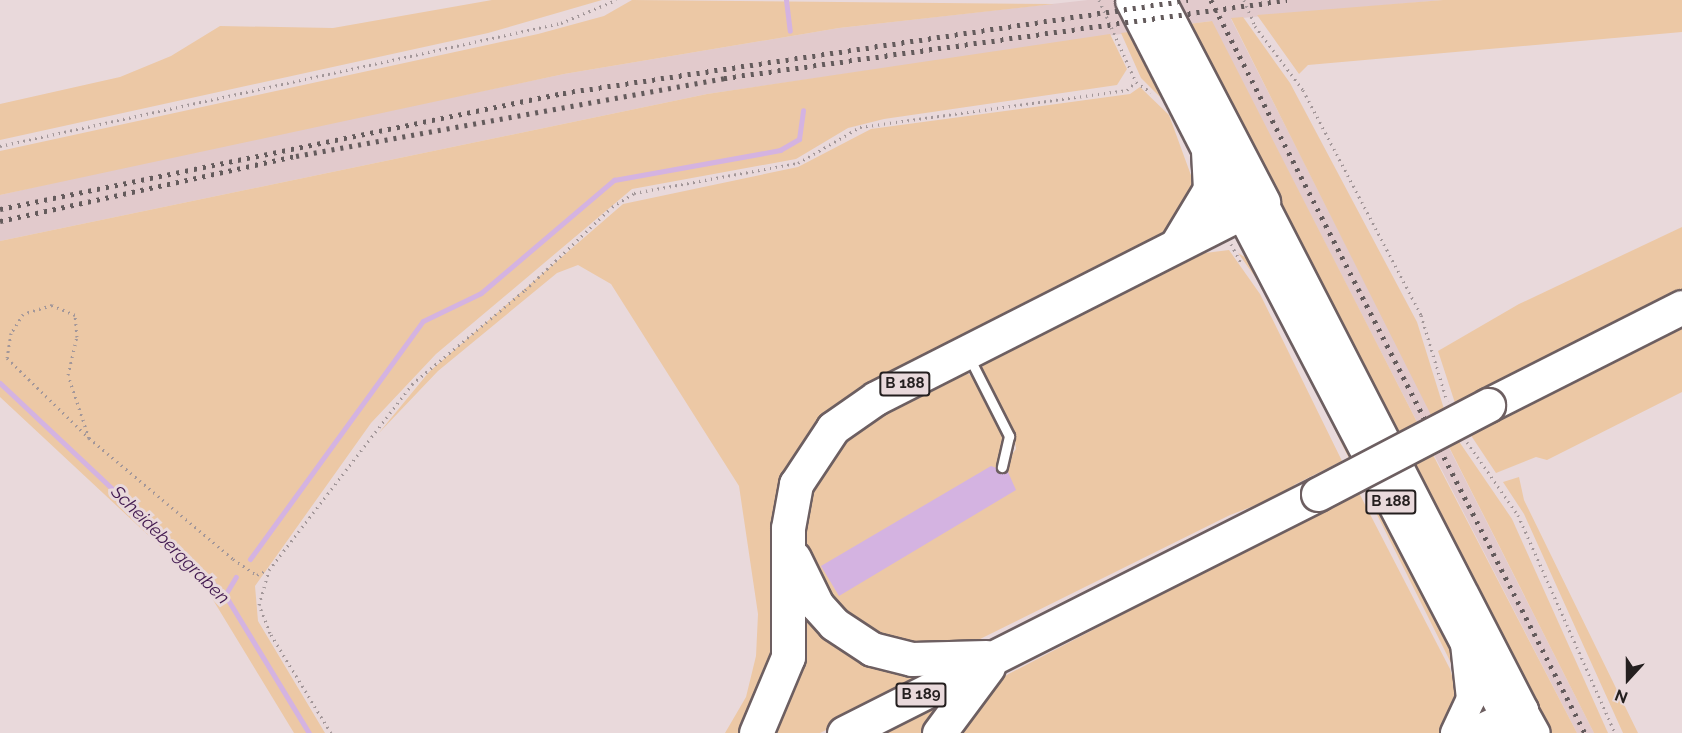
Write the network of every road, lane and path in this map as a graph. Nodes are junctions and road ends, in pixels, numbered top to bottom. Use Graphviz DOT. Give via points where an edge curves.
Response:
graph roads {
  1 [pos="616,0"];
  2 [pos="1099,0"];
  3 [pos="1132,0"];
  4 [pos="1158,0"];
  5 [pos="1244,0"];
  6 [pos="0,146"];
  7 [pos="1206,146"];
  8 [pos="1252,207"];
  9 [pos="1176,246"];
  10 [pos="1682,307"];
  11 [pos="966,352"];
  12 [pos="1452,412"];
  13 [pos="1463,433"];
  14 [pos="88,438"];
  15 [pos="1002,467"];
  16 [pos="789,548"];
  17 [pos="269,570"];
  18 [pos="1465,644"];
  19 [pos="997,657"];
  20 [pos="1509,725"];
  21 [pos="331,733"];
  22 [pos="756,733"];
  23 [pos="844,733"];
  24 [pos="939,733"];
  25 [pos="1455,733"];
  26 [pos="1615,733"];
  1 -- 6 [label="path" via="561,23"];
  2 -- 17 [label="path" via="1136,82 1127,90 877,123 848,132 798,163 623,198 525,290 412,384"];
  3 -- 7 [label="highway, B 188"];
  4 -- 8 [label="highway, B 188"];
  5 -- 12 [label="path" via="1255,26 1303,90 1421,315"];
  7 -- 8 [label="highway, B 188"];
  7 -- 9 [label="highway" via="1210,189"];
  8 -- 9 [label="highway, B 188"];
  8 -- 18 [label="main road, B 188"];
  8 -- 20 [label="main road, B 188"];
  9 -- 11 [label="highway, B 188"];
  10 -- 19 [label="highway, B 188, bridge"];
  11 -- 15 [label="lane" via="1010,436"];
  11 -- 16 [label="highway, B 188" via="853,413 816,447 796,484"];
  13 -- 26 [label="path" via="1518,515"];
  14 -- 14 [label="path" via="7,358 11,333 23,314 52,305 75,315 77,337 68,375"];
  14 -- 17 [label="path" via="233,559 257,574"];
  16 -- 19 [label="highway, B 188" via="817,605 834,624 872,649 912,659"];
  16 -- 22 [label="highway" via="788,657"];
  17 -- 21 [label="path" via="259,605 266,624"];
  18 -- 20 [label="main road, B 188"];
  18 -- 25 [label="main road, B 188" via="1471,699"];
  19 -- 23 [label="highway, B 189"];
  19 -- 24 [label="highway, B 188"];
}
